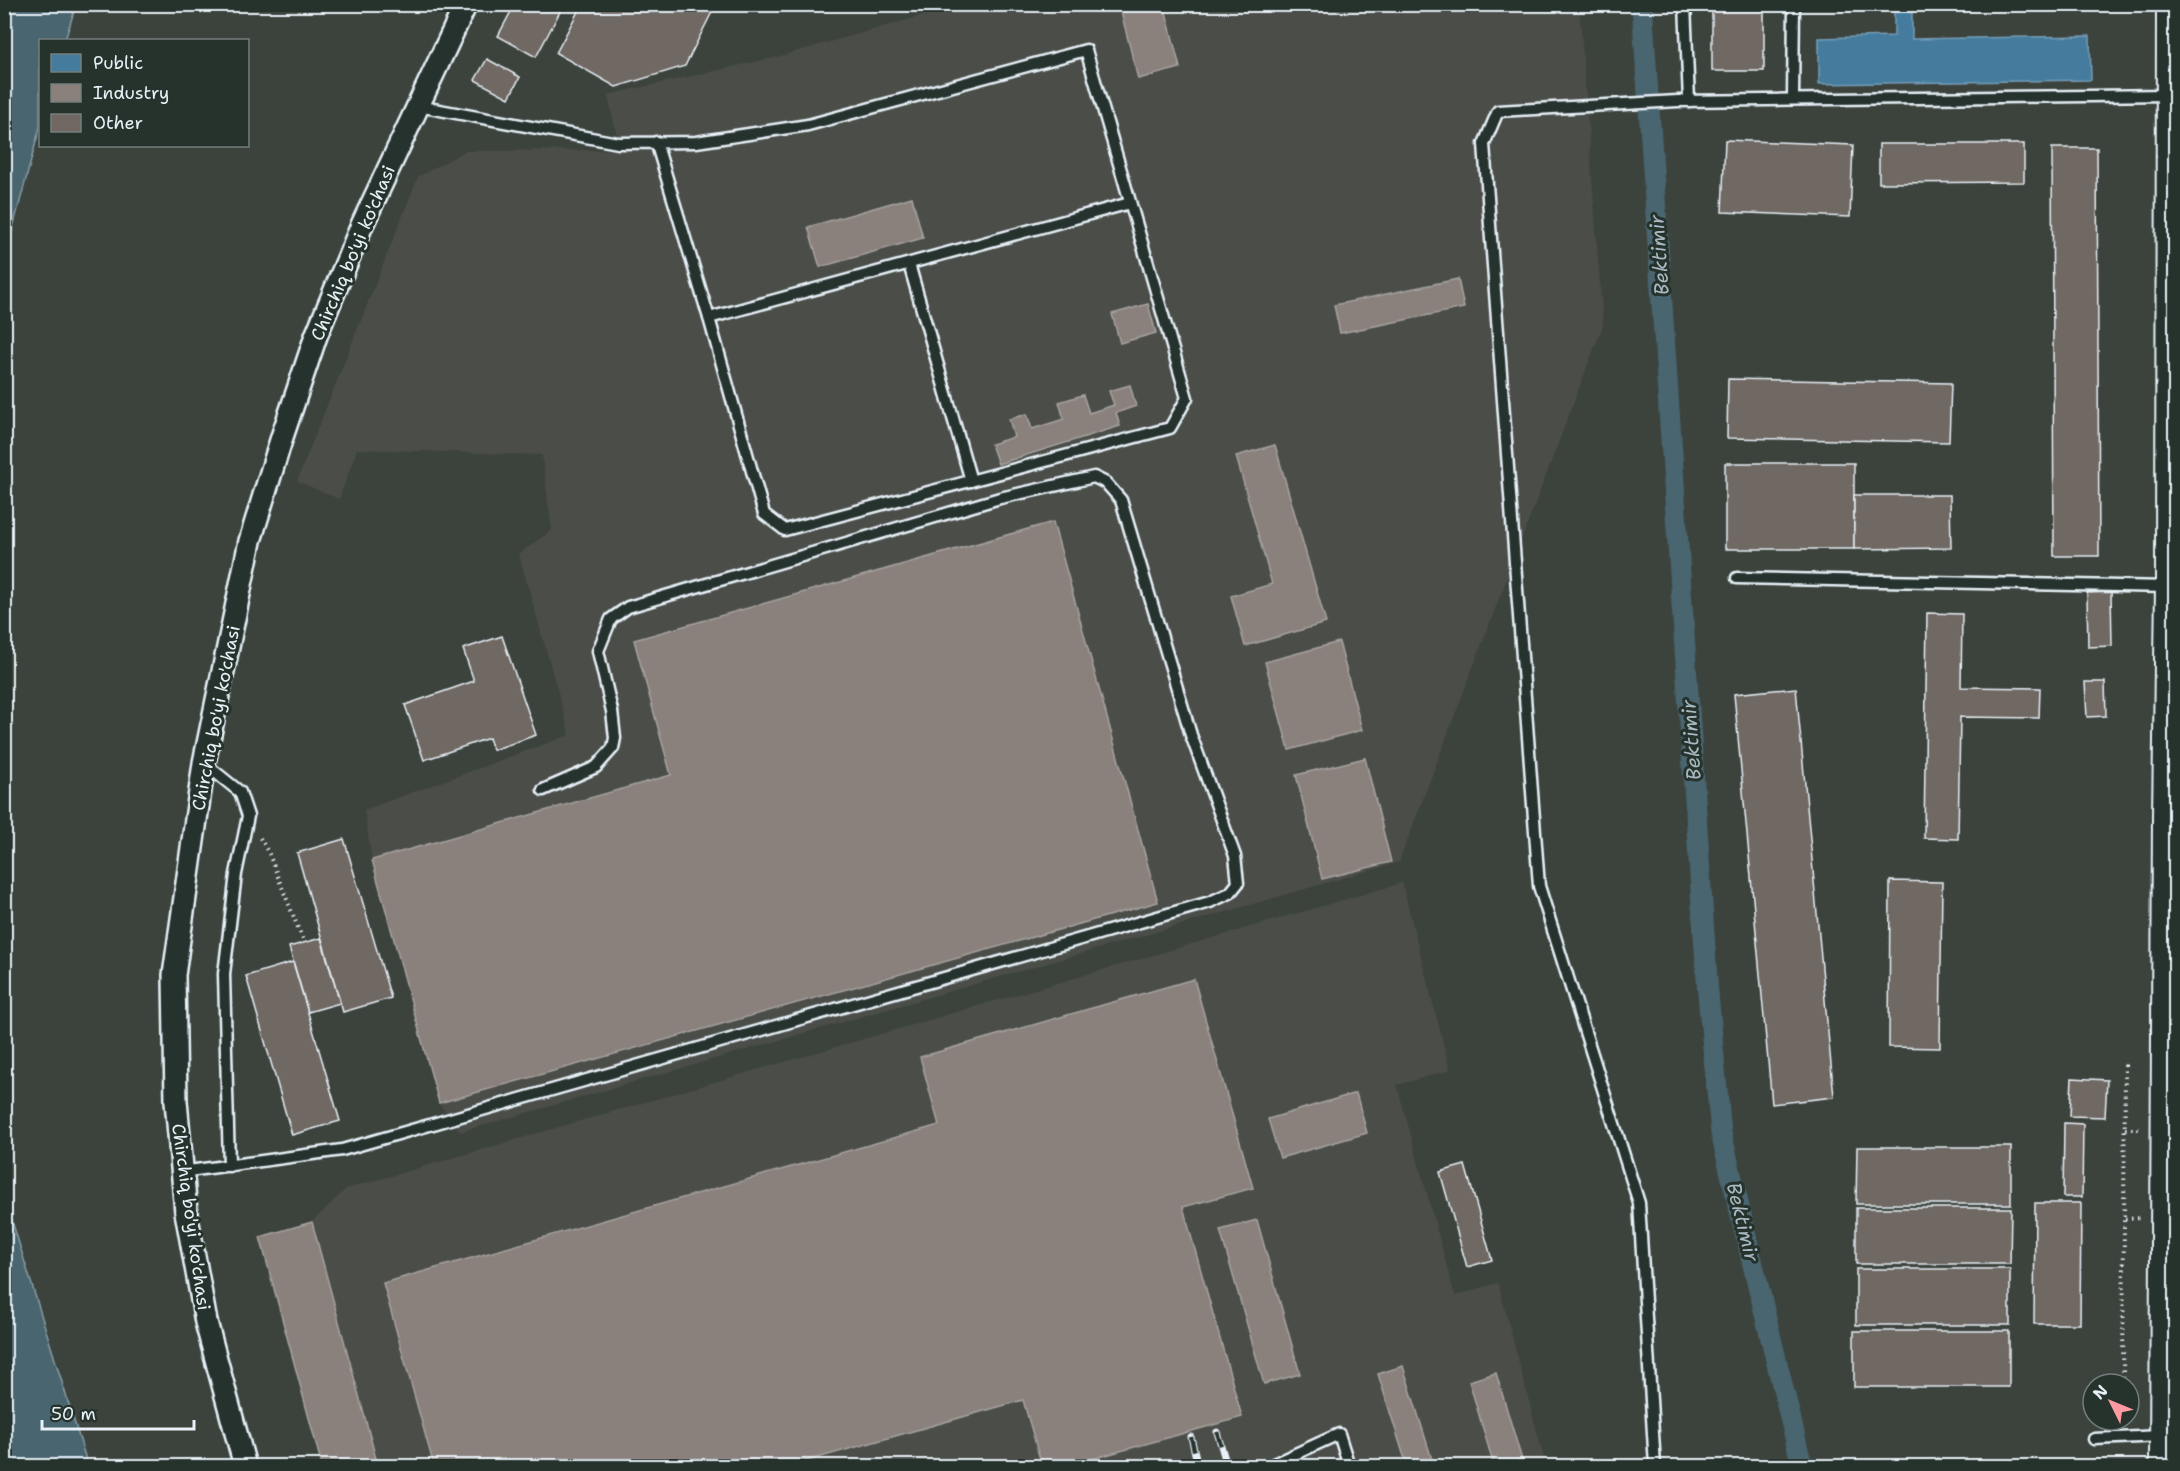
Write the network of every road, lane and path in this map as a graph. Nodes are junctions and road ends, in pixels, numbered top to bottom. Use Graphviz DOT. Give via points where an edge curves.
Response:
graph roads {
  1 [pos="466,4"];
  2 [pos="1685,4"];
  3 [pos="1794,4"];
  4 [pos="2172,4"];
  5 [pos="2173,82"];
  6 [pos="1793,99"];
  7 [pos="1684,101"];
  8 [pos="418,106"];
  9 [pos="656,142"];
  10 [pos="1130,203"];
  11 [pos="909,264"];
  12 [pos="709,318"];
  13 [pos="971,480"];
  14 [pos="1737,578"];
  15 [pos="2171,587"];
  16 [pos="204,763"];
  17 [pos="543,790"];
  18 [pos="248,816"];
  19 [pos="2172,817"];
  20 [pos="304,943"];
  21 [pos="2125,1064"];
  22 [pos="2125,1129"];
  23 [pos="2144,1129"];
  24 [pos="229,1166"];
  25 [pos="181,1172"];
  26 [pos="2153,1218"];
  27 [pos="2125,1219"];
  28 [pos="2123,1372"];
  29 [pos="2165,1435"];
  30 [pos="2094,1439"];
  31 [pos="245,1467"];
  32 [pos="1269,1467"];
  33 [pos="1349,1467"];
  34 [pos="1655,1467"];
  35 [pos="2165,1467"];
  1 -- 8 [label="street, Chirchiq bo'yi ko'chasi"];
  2 -- 7 [label="lane"];
  3 -- 6 [label="lane"];
  4 -- 5 [label="main road"];
  5 -- 6 [label="lane"];
  5 -- 15 [label="main road"];
  6 -- 7 [label="lane"];
  7 -- 34 [label="lane" via="1498,111 1484,144 1539,886 1639,1203"];
  8 -- 9 [label="lane" via="618,143"];
  8 -- 16 [label="street, Chirchiq bo'yi ko'chasi" via="345,265 282,437 250,541"];
  9 -- 10 [label="lane" via="696,142 808,125 1086,50"];
  9 -- 12 [label="lane"];
  10 -- 11 [label="lane"];
  10 -- 13 [label="lane" via="1187,398 1170,428"];
  11 -- 12 [label="lane"];
  11 -- 13 [label="lane"];
  12 -- 13 [label="lane" via="764,514 785,530"];
  14 -- 15 [label="lane"];
  15 -- 19 [label="main road"];
  16 -- 18 [label="lane" via="240,792"];
  16 -- 25 [label="street, Chirchiq bo'yi ko'chasi" via="174,975"];
  17 -- 24 [label="lane" via="596,767 614,748 612,711 598,651 611,619 628,608 1000,498 1094,477 1106,483 1121,500 1191,735 1235,856 1238,883 1230,893 1210,902 342,1150"];
  18 -- 20 [label="path" via="269,854"];
  18 -- 24 [label="lane" via="224,974"];
  19 -- 29 [label="main road"];
  21 -- 22 [label="path"];
  22 -- 23 [label="path"];
  22 -- 27 [label="path"];
  24 -- 25 [label="lane"];
  25 -- 31 [label="street, Chirchiq bo'yi ko'chasi" via="206,1322"];
  26 -- 27 [label="path"];
  27 -- 28 [label="path"];
  29 -- 30 [label="lane"];
  29 -- 35 [label="main road"];
  32 -- 33 [label="lane" via="1339,1434"];
}
